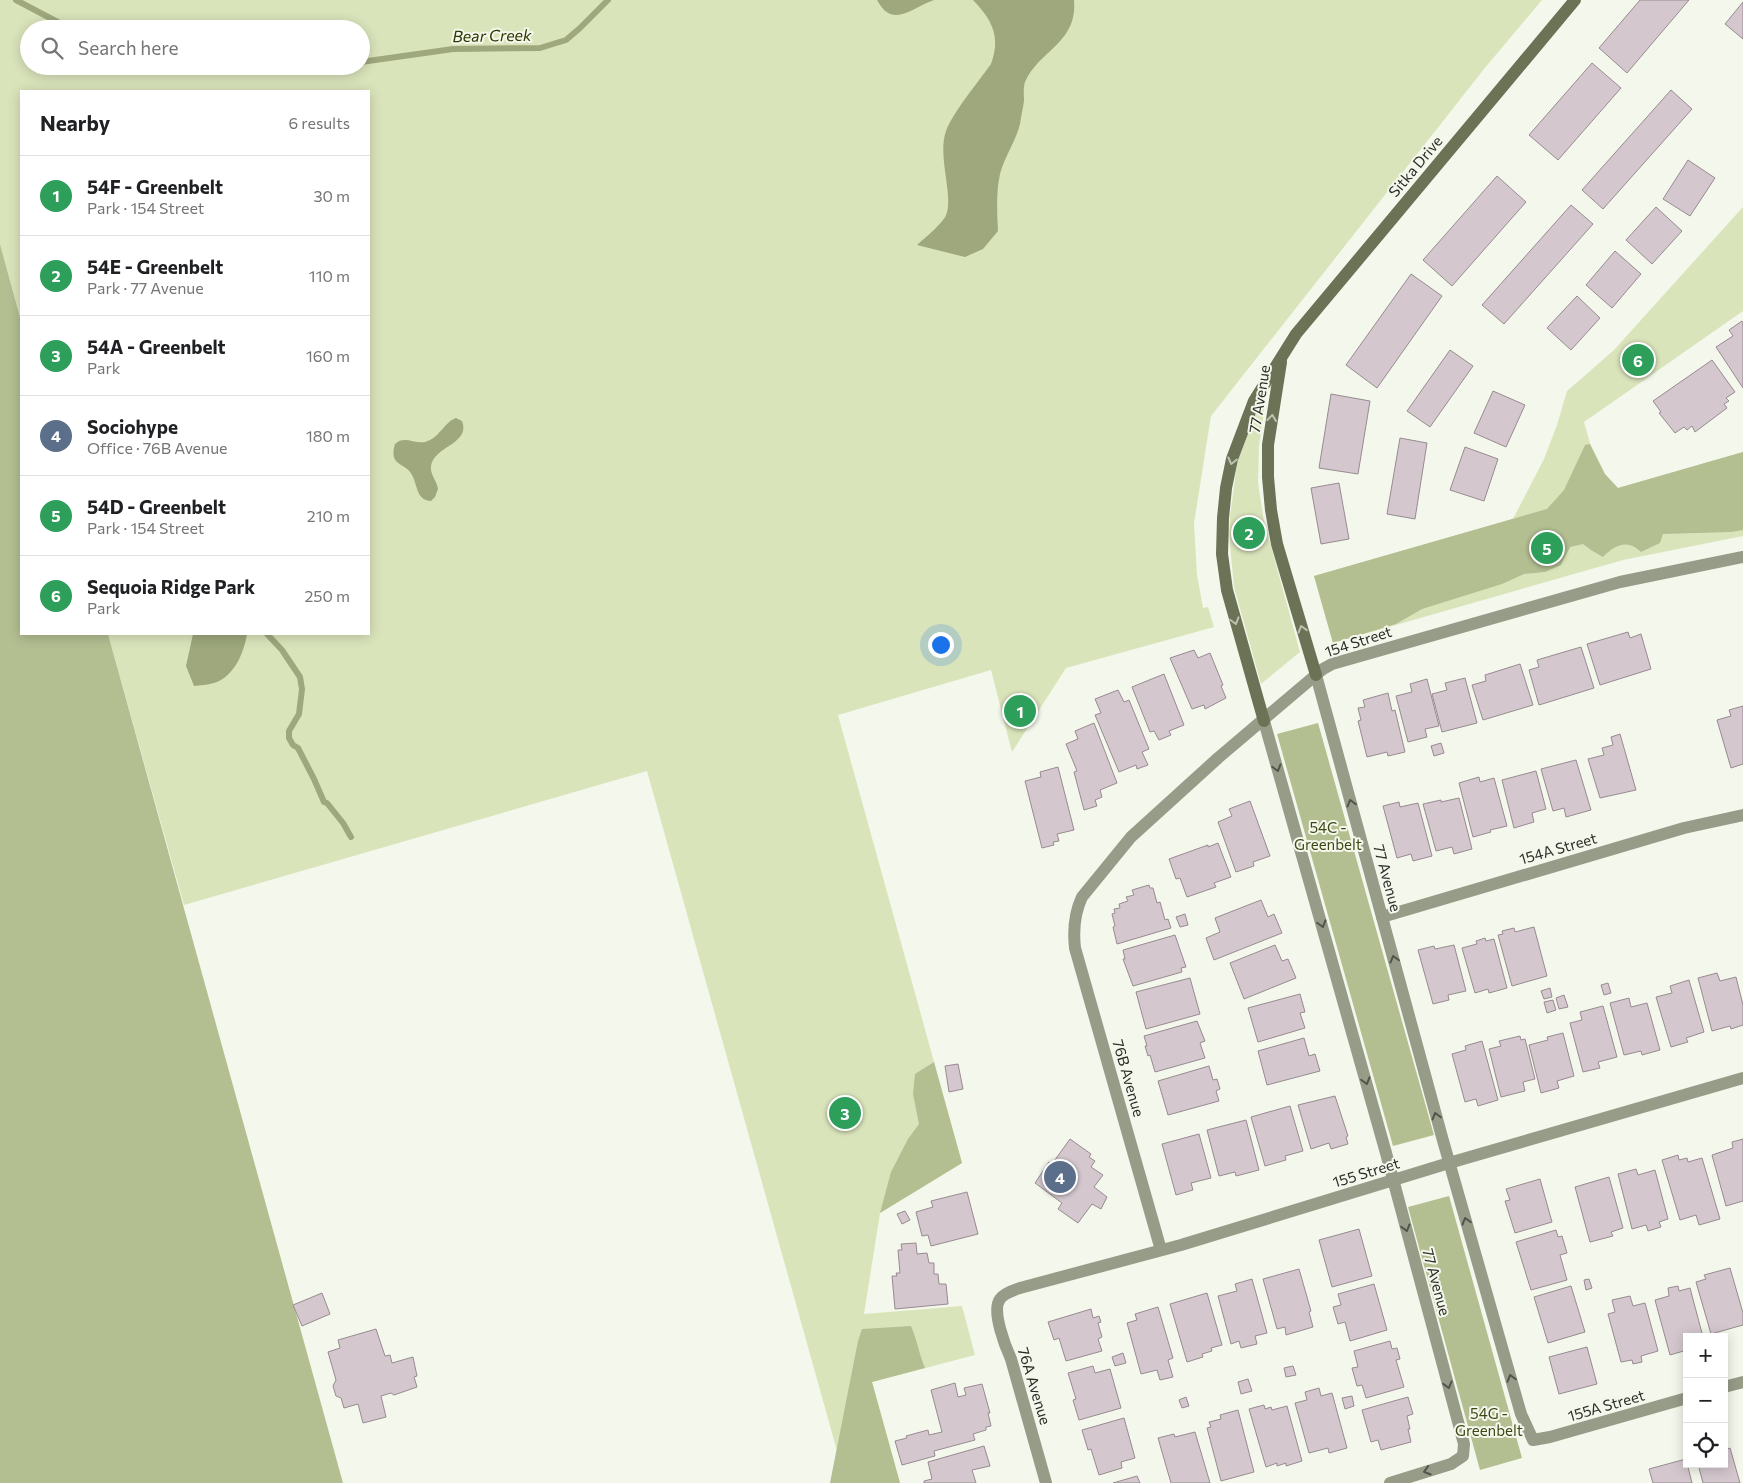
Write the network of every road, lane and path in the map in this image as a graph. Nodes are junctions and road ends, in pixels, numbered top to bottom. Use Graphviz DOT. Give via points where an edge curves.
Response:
graph roads {
  1 [pos="1575,0"];
  2 [pos="1283,354"];
  3 [pos="1743,557"];
  4 [pos="1316,675"];
  5 [pos="1264,721"];
  6 [pos="1743,814"];
  7 [pos="1076,914"];
  8 [pos="1382,917"];
  9 [pos="1743,1078"];
  10 [pos="1449,1163"];
  11 [pos="1394,1180"];
  12 [pos="1161,1250"];
  13 [pos="1000,1298"];
  14 [pos="1743,1382"];
  15 [pos="1728,1386"];
  16 [pos="1683,1399"];
  17 [pos="1533,1440"];
  18 [pos="1046,1483"];
  19 [pos="1390,1483"];
  1 -- 2 [label="street, Sitka Drive" via="1296,334"];
  4 -- 2 [label="street, 77 Avenue, one-way" via="1277,544 1271,510 1268,445"];
  2 -- 5 [label="street, 77 Avenue, one-way" via="1254,401 1241,433 1232,459 1222,518 1227,590"];
  3 -- 4 [label="street, 154 Street" via="1620,582 1332,664"];
  4 -- 5 [label="street, 154 Street"];
  8 -- 4 [label="street, 77 Avenue, one-way"];
  5 -- 7 [label="street, 154 Street" via="1218,758 1132,837 1082,897"];
  5 -- 11 [label="street, 77 Avenue, one-way"];
  6 -- 8 [label="street, 154A Street" via="1684,828"];
  7 -- 12 [label="street, 76B Avenue" via="1075,948"];
  10 -- 8 [label="street, 77 Avenue, one-way"];
  9 -- 10 [label="street, 155 Street"];
  10 -- 11 [label="street, 155 Street"];
  17 -- 10 [label="street, 77 Avenue, one-way" via="1521,1414"];
  11 -- 12 [label="street, 155 Street"];
  11 -- 19 [label="street, 77 Avenue, one-way" via="1464,1444 1462,1456 1451,1464"];
  12 -- 13 [label="street, 155 Street" via="1027,1286"];
  13 -- 18 [label="street, 76A Avenue" via="998,1320"];
  14 -- 15 [label="street"];
  16 -- 17 [label="street, 155A Street"];
}
